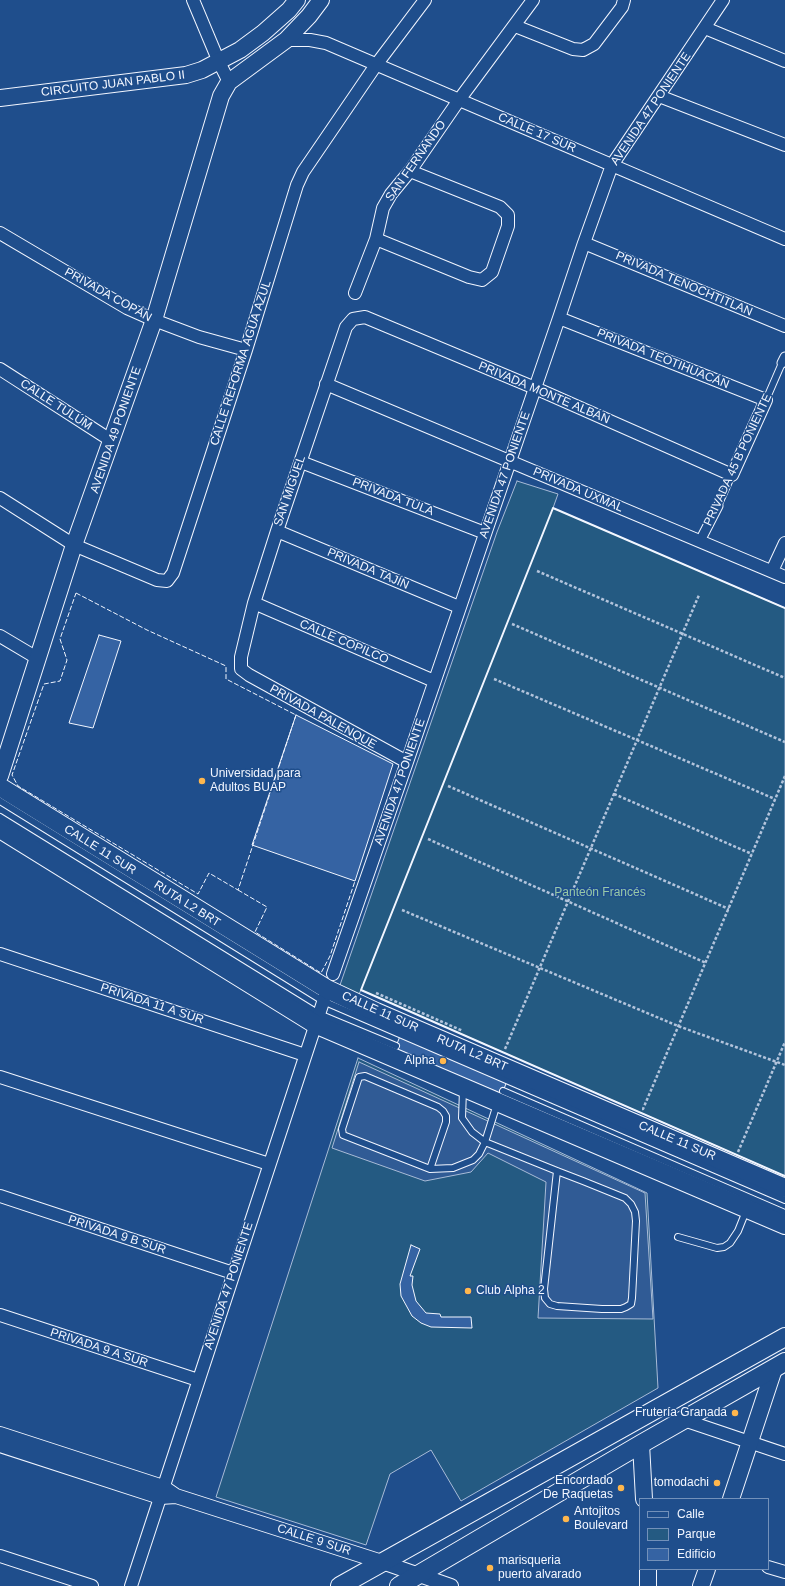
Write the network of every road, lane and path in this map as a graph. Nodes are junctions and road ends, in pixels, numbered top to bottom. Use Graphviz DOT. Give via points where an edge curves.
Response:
graph roads {
  1 [pos="193,0"];
  2 [pos="297,0"];
  3 [pos="321,0"];
  4 [pos="425,0"];
  5 [pos="533,0"];
  6 [pos="624,0"];
  7 [pos="723,0"];
  8 [pos="514,26"];
  9 [pos="705,28"];
  10 [pos="286,40"];
  11 [pos="785,61"];
  12 [pos="218,62"];
  13 [pos="376,65"];
  14 [pos="229,82"];
  15 [pos="659,96"];
  16 [pos="0,98"];
  17 [pos="459,100"];
  18 [pos="785,145"];
  19 [pos="612,165"];
  20 [pos="410,171"];
  21 [pos="0,233"];
  22 [pos="376,239"];
  23 [pos="785,239"];
  24 [pos="584,242"];
  25 [pos="355,293"];
  26 [pos="559,318"];
  27 [pos="354,319"];
  28 [pos="154,320"];
  29 [pos="785,326"];
  30 [pos="246,350"];
  31 [pos="784,360"];
  32 [pos="0,369"];
  33 [pos="326,384"];
  34 [pos="535,388"];
  35 [pos="766,400"];
  36 [pos="112,441"];
  37 [pos="510,461"];
  38 [pos="300,462"];
  39 [pos="732,475"];
  40 [pos="0,498"];
  41 [pos="718,506"];
  42 [pos="277,530"];
  43 [pos="485,533"];
  44 [pos="700,541"];
  45 [pos="785,543"];
  46 [pos="74,545"];
  47 [pos="537,571"];
  48 [pos="772,571"];
  49 [pos="785,577"];
  50 [pos="699,595"];
  51 [pos="254,603"];
  52 [pos="459,607"];
  53 [pos="512,624"];
  54 [pos="682,634"];
  55 [pos="0,636"];
  56 [pos="37,658"];
  57 [pos="241,669"];
  58 [pos="785,678"];
  59 [pos="494,679"];
  60 [pos="434,681"];
  61 [pos="659,687"];
  62 [pos="637,740"];
  63 [pos="785,742"];
  64 [pos="407,762"];
  65 [pos="0,776"];
  66 [pos="785,776"];
  67 [pos="448,786"];
  68 [pos="0,787"];
  69 [pos="614,794"];
  70 [pos="775,799"];
  71 [pos="0,801"];
  72 [pos="0,817"];
  73 [pos="0,829"];
  74 [pos="428,839"];
  75 [pos="590,848"];
  76 [pos="752,854"];
  77 [pos="568,902"];
  78 [pos="729,909"];
  79 [pos="402,910"];
  80 [pos="0,954"];
  81 [pos="706,963"];
  82 [pos="540,968"];
  83 [pos="328,988"];
  84 [pos="317,1019"];
  85 [pos="678,1026"];
  86 [pos="785,1042"];
  87 [pos="396,1046"];
  88 [pos="504,1049"];
  89 [pos="305,1055"];
  90 [pos="777,1061"];
  91 [pos="785,1065"];
  92 [pos="0,1077"];
  93 [pos="463,1087"];
  94 [pos="500,1096"];
  95 [pos="643,1109"];
  96 [pos="485,1142"];
  97 [pos="737,1155"];
  98 [pos="269,1164"];
  99 [pos="430,1169"];
  100 [pos="557,1171"];
  101 [pos="785,1188"];
  102 [pos="0,1196"];
  103 [pos="785,1200"];
  104 [pos="747,1209"];
  105 [pos="785,1213"];
  106 [pos="785,1226"];
  107 [pos="678,1237"];
  108 [pos="233,1273"];
  109 [pos="0,1315"];
  110 [pos="785,1337"];
  111 [pos="785,1341"];
  112 [pos="781,1362"];
  113 [pos="198,1380"];
  114 [pos="684,1420"];
  115 [pos="0,1434"];
  116 [pos="750,1442"];
  117 [pos="641,1444"];
  118 [pos="0,1445"];
  119 [pos="785,1454"];
  120 [pos="162,1492"];
  121 [pos="644,1498"];
  122 [pos="731,1498"];
  123 [pos="0,1556"];
  124 [pos="385,1563"];
  125 [pos="769,1567"];
  126 [pos="648,1570"];
  127 [pos="707,1570"];
  128 [pos="785,1572"];
  129 [pos="414,1574"];
  130 [pos="396,1584"];
  131 [pos="445,1585"];
  132 [pos="92,1586"];
  133 [pos="132,1586"];
  134 [pos="340,1586"];
  135 [pos="353,1586"];
  136 [pos="648,1586"];
  137 [pos="701,1586"];
  1 -- 12 [label="street"];
  2 -- 12 [label="main road, CIRCUITO JUAN PABLO II" via="263,33"];
  3 -- 10 [label="main road"];
  4 -- 13 [label="street, CALLE REFORMA AGUA AZUL"];
  5 -- 8 [label="street, SAN FERNANDO"];
  6 -- 8 [label="street" via="622,7 594,44 583,50 573,49"];
  7 -- 9 [label="street, AVENIDA 47 PONIENTE"];
  8 -- 17 [label="street, SAN FERNANDO"];
  9 -- 11 [label="street"];
  9 -- 15 [label="street, AVENIDA 47 PONIENTE"];
  10 -- 13 [label="street, CALLE 17 SUR" via="326,43"];
  10 -- 14 [label="main road"];
  12 -- 14 [label="street"];
  12 -- 16 [label="main road, CIRCUITO JUAN PABLO II" via="186,75"];
  13 -- 17 [label="street, CALLE 17 SUR"];
  13 -- 30 [label="street, CALLE REFORMA AGUA AZUL" via="303,172 297,185"];
  14 -- 28 [label="main road, AVENIDA 49 PONIENTE" via="221,96"];
  15 -- 18 [label="street"];
  15 -- 19 [label="street, AVENIDA 47 PONIENTE"];
  17 -- 19 [label="street, CALLE 17 SUR"];
  17 -- 20 [label="street, SAN FERNANDO"];
  19 -- 23 [label="street, CALLE 17 SUR"];
  19 -- 24 [label="street, AVENIDA 47 PONIENTE"];
  20 -- 22 [label="street, SAN FERNANDO" via="391,194 384,208"];
  20 -- 22 [label="street" via="500,207 508,215 508,226 492,272 482,280 469,277"];
  21 -- 28 [label="street, PRIVADA COPÁN" via="127,308"];
  22 -- 25 [label="street, SAN FERNANDO"];
  24 -- 26 [label="street, AVENIDA 47 PONIENTE"];
  24 -- 29 [label="street, PRIVADA TENOCHTITLAN"];
  26 -- 34 [label="street, AVENIDA 47 PONIENTE"];
  26 -- 35 [label="street, PRIVADA TEOTIHUACÁN"];
  27 -- 33 [label="street, SAN MIGUEL" via="346,327"];
  27 -- 34 [label="street, PRIVADA MONTE ALBÁN" via="365,317"];
  28 -- 30 [label="street, PRIVADA COPÁN"];
  28 -- 36 [label="main road, AVENIDA 49 PONIENTE"];
  30 -- 46 [label="street, CALLE REFORMA AGUA AZUL" via="173,573 167,581 157,580"];
  31 -- 35 [label="lane, PRIVADA 45 B PONIENTE"];
  32 -- 36 [label="street, CALLE TULÚM"];
  33 -- 37 [label="street, PRIVADA UXMAL"];
  33 -- 38 [label="street, SAN MIGUEL"];
  34 -- 37 [label="street, AVENIDA 47 PONIENTE"];
  34 -- 39 [label="street, PRIVADA MONTE ALBÁN"];
  35 -- 39 [label="street, PRIVADA 45 B PONIENTE"];
  36 -- 46 [label="main road, AVENIDA 49 PONIENTE"];
  37 -- 43 [label="street, AVENIDA 47 PONIENTE"];
  37 -- 44 [label="street, PRIVADA UXMAL"];
  38 -- 42 [label="street, SAN MIGUEL"];
  38 -- 43 [label="street, PRIVADA TULA"];
  39 -- 41 [label="lane, PRIVADA 45 B PONIENTE"];
  40 -- 46 [label="street"];
  41 -- 44 [label="street, PRIVADA 45 B PONIENTE"];
  42 -- 51 [label="street, SAN MIGUEL"];
  42 -- 52 [label="street, PRIVADA TAJÍN"];
  43 -- 52 [label="street, AVENIDA 47 PONIENTE"];
  44 -- 48 [label="street, PRIVADA UXMAL"];
  45 -- 48 [label="street"];
  46 -- 56 [label="main road, AVENIDA 49 PONIENTE"];
  47 -- 54 [label="path"];
  48 -- 49 [label="street, PRIVADA UXMAL"];
  50 -- 54 [label="path"];
  51 -- 57 [label="street, SAN MIGUEL" via="241,657"];
  51 -- 60 [label="street, CALLE COPILCO"];
  52 -- 60 [label="street, AVENIDA 47 PONIENTE"];
  53 -- 61 [label="path"];
  54 -- 58 [label="path"];
  54 -- 61 [label="path"];
  55 -- 56 [label="street"];
  56 -- 65 [label="main road, AVENIDA 49 PONIENTE"];
  57 -- 64 [label="street, PRIVADA PALENQUE"];
  59 -- 62 [label="path"];
  60 -- 64 [label="street, AVENIDA 47 PONIENTE"];
  61 -- 62 [label="path"];
  61 -- 63 [label="path"];
  62 -- 69 [label="path"];
  62 -- 70 [label="path"];
  64 -- 83 [label="street, AVENIDA 47 PONIENTE"];
  66 -- 70 [label="path"];
  67 -- 75 [label="path"];
  68 -- 83 [label="main road, CALLE 11 SUR"];
  69 -- 75 [label="path"];
  69 -- 76 [label="path"];
  70 -- 76 [label="path"];
  71 -- 83 [label="lane, RUTA L2 BRT"];
  72 -- 84 [label="lane, RUTA L2 BRT"];
  73 -- 84 [label="main road"];
  74 -- 77 [label="path"];
  75 -- 77 [label="path"];
  75 -- 78 [label="path"];
  76 -- 78 [label="path"];
  77 -- 81 [label="path"];
  77 -- 82 [label="path"];
  78 -- 81 [label="path"];
  79 -- 82 [label="path"];
  80 -- 89 [label="street, PRIVADA 11 A SUR"];
  81 -- 85 [label="path"];
  82 -- 85 [label="path"];
  82 -- 88 [label="path"];
  83 -- 84 [label="street, AVENIDA 47 PONIENTE"];
  83 -- 101 [label="main road, CALLE 11 SUR" via="376,1012"];
  83 -- 103 [label="lane, RUTA L2 BRT"];
  84 -- 87 [label="lane, RUTA L2 BRT"];
  84 -- 89 [label="street, AVENIDA 47 PONIENTE"];
  84 -- 93 [label="main road"];
  85 -- 90 [label="path"];
  85 -- 95 [label="path"];
  86 -- 90 [label="path"];
  89 -- 98 [label="street, AVENIDA 47 PONIENTE"];
  90 -- 91 [label="path"];
  90 -- 97 [label="path"];
  92 -- 98 [label="street"];
  93 -- 94 [label="main road"];
  93 -- 96 [label="lane" via="462,1118 472,1132"];
  94 -- 96 [label="lane"];
  94 -- 104 [label="main road"];
  94 -- 105 [label="lane, RUTA L2 BRT"];
  96 -- 99 [label="lane" via="479,1154 465,1164 453,1168"];
  96 -- 100 [label="lane"];
  98 -- 108 [label="street, AVENIDA 47 PONIENTE"];
  99 -- 99 [label="lane" via="343,1135 342,1129 359,1077 365,1076 443,1111 446,1122"];
  100 -- 100 [label="lane" via="625,1198 633,1208 636,1220 632,1298 626,1307 570,1308 550,1304 545,1298"];
  102 -- 108 [label="street, PRIVADA 9 B SUR"];
  104 -- 106 [label="main road"];
  104 -- 107 [label="lane" via="738,1231 724,1247 717,1248"];
  108 -- 113 [label="street, AVENIDA 47 PONIENTE"];
  109 -- 113 [label="street, PRIVADA 9 A SUR"];
  110 -- 124 [label="main road"];
  111 -- 124 [label="lane"];
  112 -- 114 [label="main road"];
  112 -- 116 [label="main road"];
  112 -- 129 [label="lane"];
  113 -- 120 [label="street, AVENIDA 47 PONIENTE"];
  114 -- 116 [label="street"];
  114 -- 117 [label="main road"];
  115 -- 120 [label="street, CALLE 9 SUR"];
  116 -- 119 [label="street"];
  116 -- 122 [label="main road"];
  117 -- 121 [label="main road"];
  117 -- 129 [label="main road"];
  118 -- 120 [label="street, CALLE 9 SUR"];
  120 -- 124 [label="street, CALLE 9 SUR"];
  120 -- 133 [label="street, AVENIDA 47 PONIENTE"];
  123 -- 132 [label="street"];
  124 -- 129 [label="street, CALLE 9 SUR"];
  124 -- 134 [label="main road"];
  124 -- 135 [label="lane"];
  125 -- 128 [label="street"];
  126 -- 136 [label="main road"];
  127 -- 137 [label="main road"];
  129 -- 130 [label="main road"];
  129 -- 131 [label="street, CALLE 9 SUR"];
}
